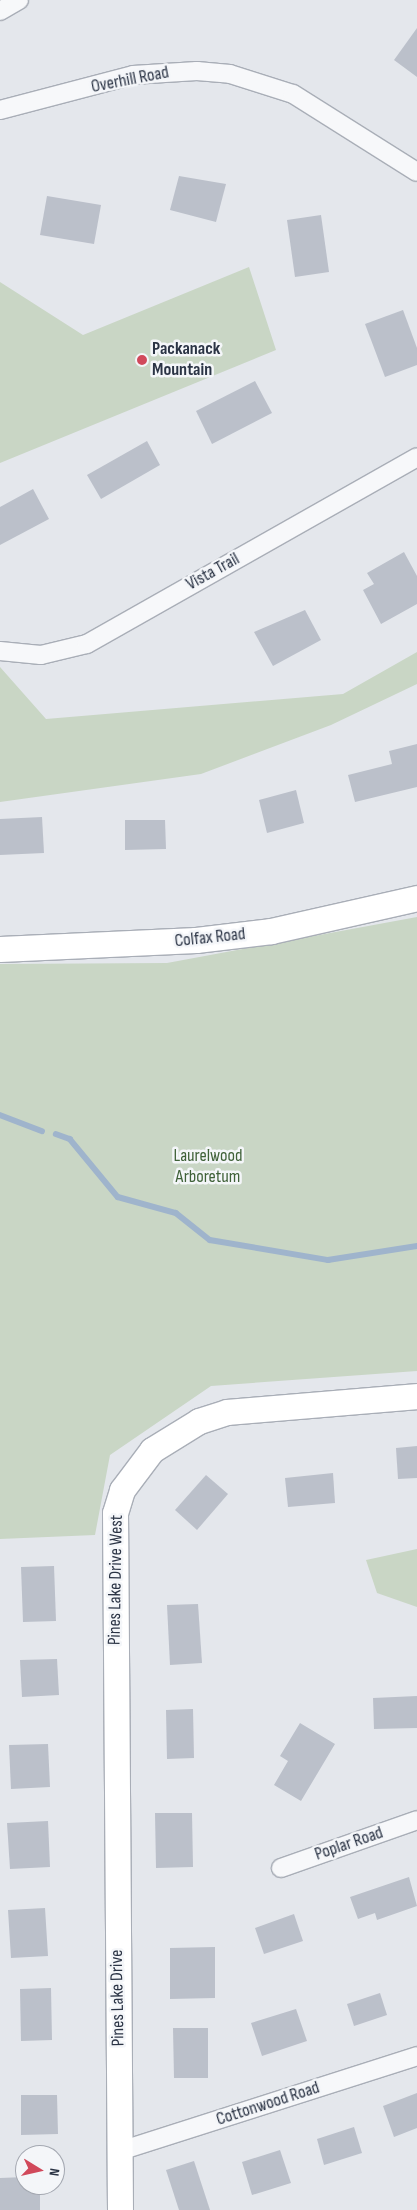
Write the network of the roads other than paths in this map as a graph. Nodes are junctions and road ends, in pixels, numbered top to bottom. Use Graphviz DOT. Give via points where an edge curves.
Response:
graph roads {
  1 [pos="19,0"];
  2 [pos="0,11"];
  3 [pos="0,110"];
  4 [pos="417,172"];
  5 [pos="417,457"];
  6 [pos="0,651"];
  7 [pos="417,898"];
  8 [pos="0,949"];
  9 [pos="417,1396"];
  10 [pos="116,1786"];
  11 [pos="417,1820"];
  12 [pos="281,1868"];
  13 [pos="417,2056"];
  14 [pos="120,2151"];
  15 [pos="120,2210"];
  1 -- 2 [label="street"];
  3 -- 4 [label="street, Overhill Road" via="132,75 173,71 230,74 293,94"];
  5 -- 6 [label="street, Vista Trail" via="87,644 41,655"];
  7 -- 8 [label="street, Colfax Road" via="308,924 196,940"];
  9 -- 10 [label="street, Pines Lake Drive West" via="227,1412 174,1434 135,1469 114,1513"];
  10 -- 14 [label="street, Pines Lake Drive"];
  11 -- 12 [label="street, Poplar Road"];
  13 -- 14 [label="street, Cottonwood Road"];
  14 -- 15 [label="street, Pines Lake Drive"];
}
